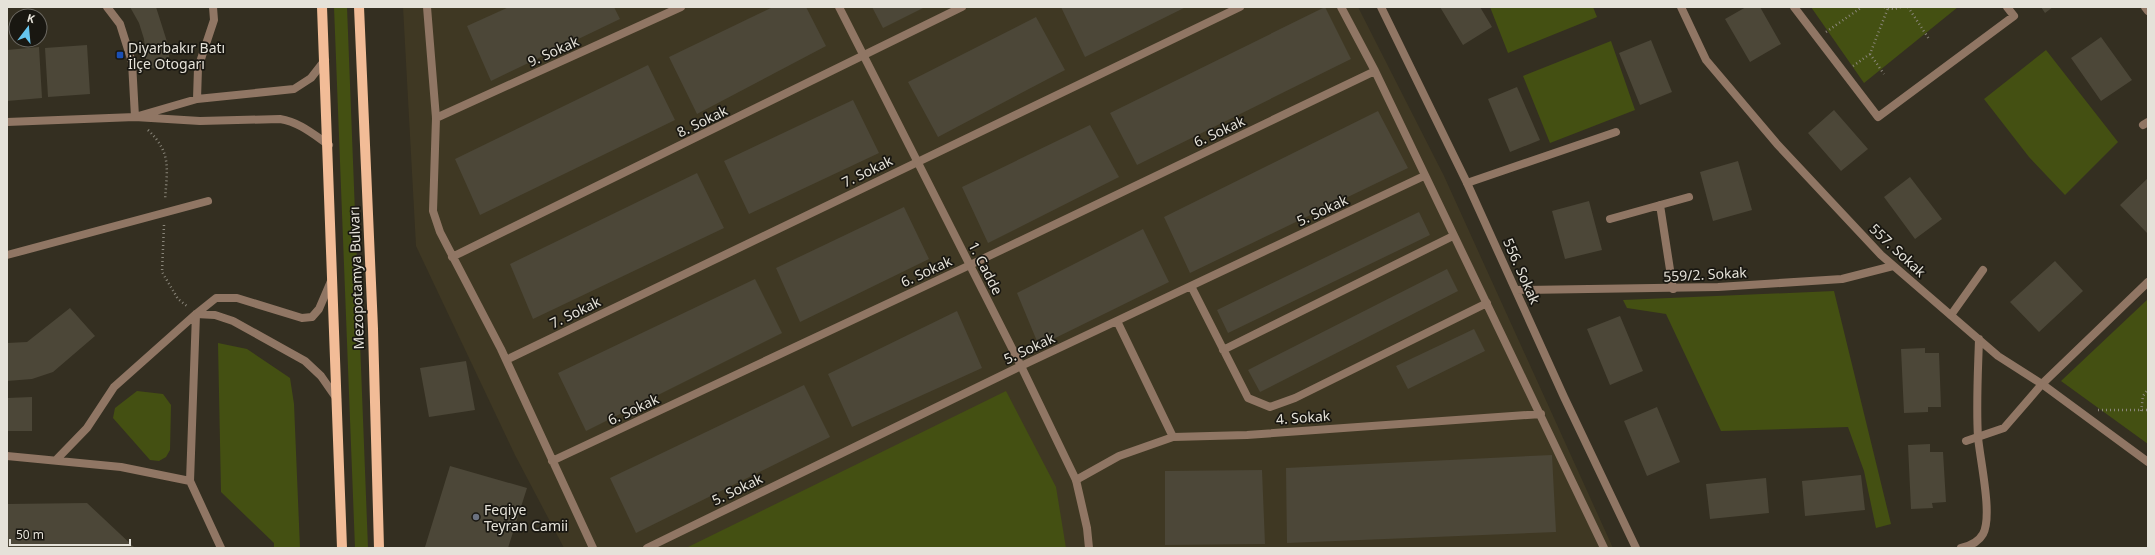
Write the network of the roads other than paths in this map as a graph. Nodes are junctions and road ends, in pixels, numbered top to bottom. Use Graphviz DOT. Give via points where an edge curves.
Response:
graph roads {
  1 [pos="107,7"];
  2 [pos="213,7"];
  3 [pos="322,7"];
  4 [pos="359,7"];
  5 [pos="426,7"];
  6 [pos="681,7"];
  7 [pos="839,7"];
  8 [pos="962,7"];
  9 [pos="1240,7"];
  10 [pos="1341,7"];
  11 [pos="1381,7"];
  12 [pos="1681,7"];
  13 [pos="1794,7"];
  14 [pos="2007,7"];
  15 [pos="2145,7"];
  16 [pos="2148,12"];
  17 [pos="864,57"];
  18 [pos="325,60"];
  19 [pos="1375,71"];
  20 [pos="197,99"];
  21 [pos="135,117"];
  22 [pos="436,118"];
  23 [pos="7,122"];
  24 [pos="1616,132"];
  25 [pos="329,145"];
  26 [pos="917,161"];
  27 [pos="1424,176"];
  28 [pos="1467,183"];
  29 [pos="1689,197"];
  30 [pos="208,201"];
  31 [pos="1660,205"];
  32 [pos="1610,219"];
  33 [pos="1454,236"];
  34 [pos="7,255"];
  35 [pos="452,257"];
  36 [pos="970,265"];
  37 [pos="1893,266"];
  38 [pos="1983,270"];
  39 [pos="333,277"];
  40 [pos="2148,282"];
  41 [pos="1191,286"];
  42 [pos="1673,289"];
  43 [pos="1517,290"];
  44 [pos="1487,303"];
  45 [pos="196,314"];
  46 [pos="1951,315"];
  47 [pos="1117,321"];
  48 [pos="1978,339"];
  49 [pos="1223,350"];
  50 [pos="506,360"];
  51 [pos="1021,366"];
  52 [pos="2042,384"];
  53 [pos="337,400"];
  54 [pos="1541,414"];
  55 [pos="1173,436"];
  56 [pos="1978,437"];
  57 [pos="1966,441"];
  58 [pos="7,456"];
  59 [pos="56,460"];
  60 [pos="552,461"];
  61 [pos="2148,462"];
  62 [pos="1076,480"];
  63 [pos="190,481"];
  64 [pos="220,548"];
  65 [pos="342,548"];
  66 [pos="379,548"];
  67 [pos="593,548"];
  68 [pos="647,548"];
  69 [pos="1089,548"];
  70 [pos="1604,548"];
  71 [pos="1636,548"];
  72 [pos="1961,548"];
  1 -- 21 [label="street" via="120,24 132,62"];
  2 -- 20 [label="street" via="214,20 198,68"];
  3 -- 18 [label="main road, Mezopotamya Bulvarı"];
  4 -- 66 [label="main road, Mezopotamya Bulvarı" via="373,329"];
  5 -- 22 [label="street"];
  6 -- 22 [label="street, 9. Sokak"];
  7 -- 17 [label="street, 1. Cadde"];
  8 -- 17 [label="street, 8. Sokak"];
  9 -- 26 [label="street, 7. Sokak"];
  10 -- 19 [label="street"];
  11 -- 28 [label="street, 556. Sokak"];
  12 -- 37 [label="street, 557. Sokak" via="1706,60 1777,144"];
  13 -- 14 [label="street" via="1878,118 2014,16"];
  15 -- 16 [label="street"];
  17 -- 26 [label="street, 1. Cadde"];
  17 -- 35 [label="street, 8. Sokak"];
  18 -- 20 [label="street" via="311,78 294,89"];
  18 -- 25 [label="main road, Mezopotamya Bulvarı"];
  19 -- 27 [label="street"];
  19 -- 36 [label="street, 6. Sokak"];
  20 -- 21 [label="street"];
  21 -- 23 [label="street"];
  21 -- 25 [label="street" via="200,121 280,119 302,126"];
  22 -- 35 [label="street" via="433,211"];
  24 -- 28 [label="street"];
  25 -- 39 [label="main road, Mezopotamya Bulvarı"];
  26 -- 36 [label="street, 1. Cadde"];
  26 -- 50 [label="street, 7. Sokak"];
  27 -- 33 [label="street"];
  27 -- 41 [label="street, 5. Sokak"];
  28 -- 43 [label="street, 556. Sokak"];
  29 -- 31 [label="street"];
  30 -- 34 [label="street"];
  31 -- 32 [label="street"];
  31 -- 42 [label="street"];
  33 -- 44 [label="street"];
  33 -- 49 [label="street"];
  35 -- 50 [label="street"];
  36 -- 51 [label="street, 1. Cadde"];
  36 -- 60 [label="street, 6. Sokak"];
  37 -- 42 [label="street, 559/2. Sokak" via="1842,279"];
  37 -- 46 [label="street, 557. Sokak"];
  38 -- 46 [label="street"];
  39 -- 45 [label="street" via="319,309 312,317 302,318 237,298 216,298"];
  39 -- 53 [label="main road, Mezopotamya Bulvarı"];
  40 -- 52 [label="street"];
  41 -- 47 [label="street, 5. Sokak"];
  41 -- 49 [label="street"];
  42 -- 43 [label="street, 559/2. Sokak"];
  43 -- 71 [label="street, 556. Sokak" via="1564,397"];
  44 -- 49 [label="street" via="1295,398 1270,407 1248,398"];
  44 -- 54 [label="street"];
  45 -- 53 [label="street" via="215,315 234,321 305,362 321,376"];
  45 -- 59 [label="street" via="114,387 87,428"];
  45 -- 63 [label="street"];
  46 -- 48 [label="street, 557. Sokak"];
  47 -- 51 [label="street, 5. Sokak"];
  47 -- 55 [label="street"];
  48 -- 52 [label="street, 557. Sokak" via="1998,356"];
  48 -- 56 [label="street"];
  50 -- 60 [label="street"];
  51 -- 62 [label="street, 1. Cadde"];
  51 -- 68 [label="street, 5. Sokak"];
  52 -- 56 [label="street" via="2004,428"];
  52 -- 61 [label="street, 557. Sokak"];
  53 -- 65 [label="main road, Mezopotamya Bulvarı"];
  54 -- 55 [label="street, 4. Sokak" via="1247,434"];
  54 -- 70 [label="street"];
  55 -- 62 [label="street, 4. Sokak" via="1119,456"];
  56 -- 57 [label="street"];
  56 -- 72 [label="street" via="1987,517 1983,534 1970,547"];
  58 -- 59 [label="street"];
  59 -- 63 [label="street" via="121,467"];
  60 -- 67 [label="street"];
  62 -- 69 [label="street, 1. Cadde"];
  63 -- 64 [label="street"];
}
